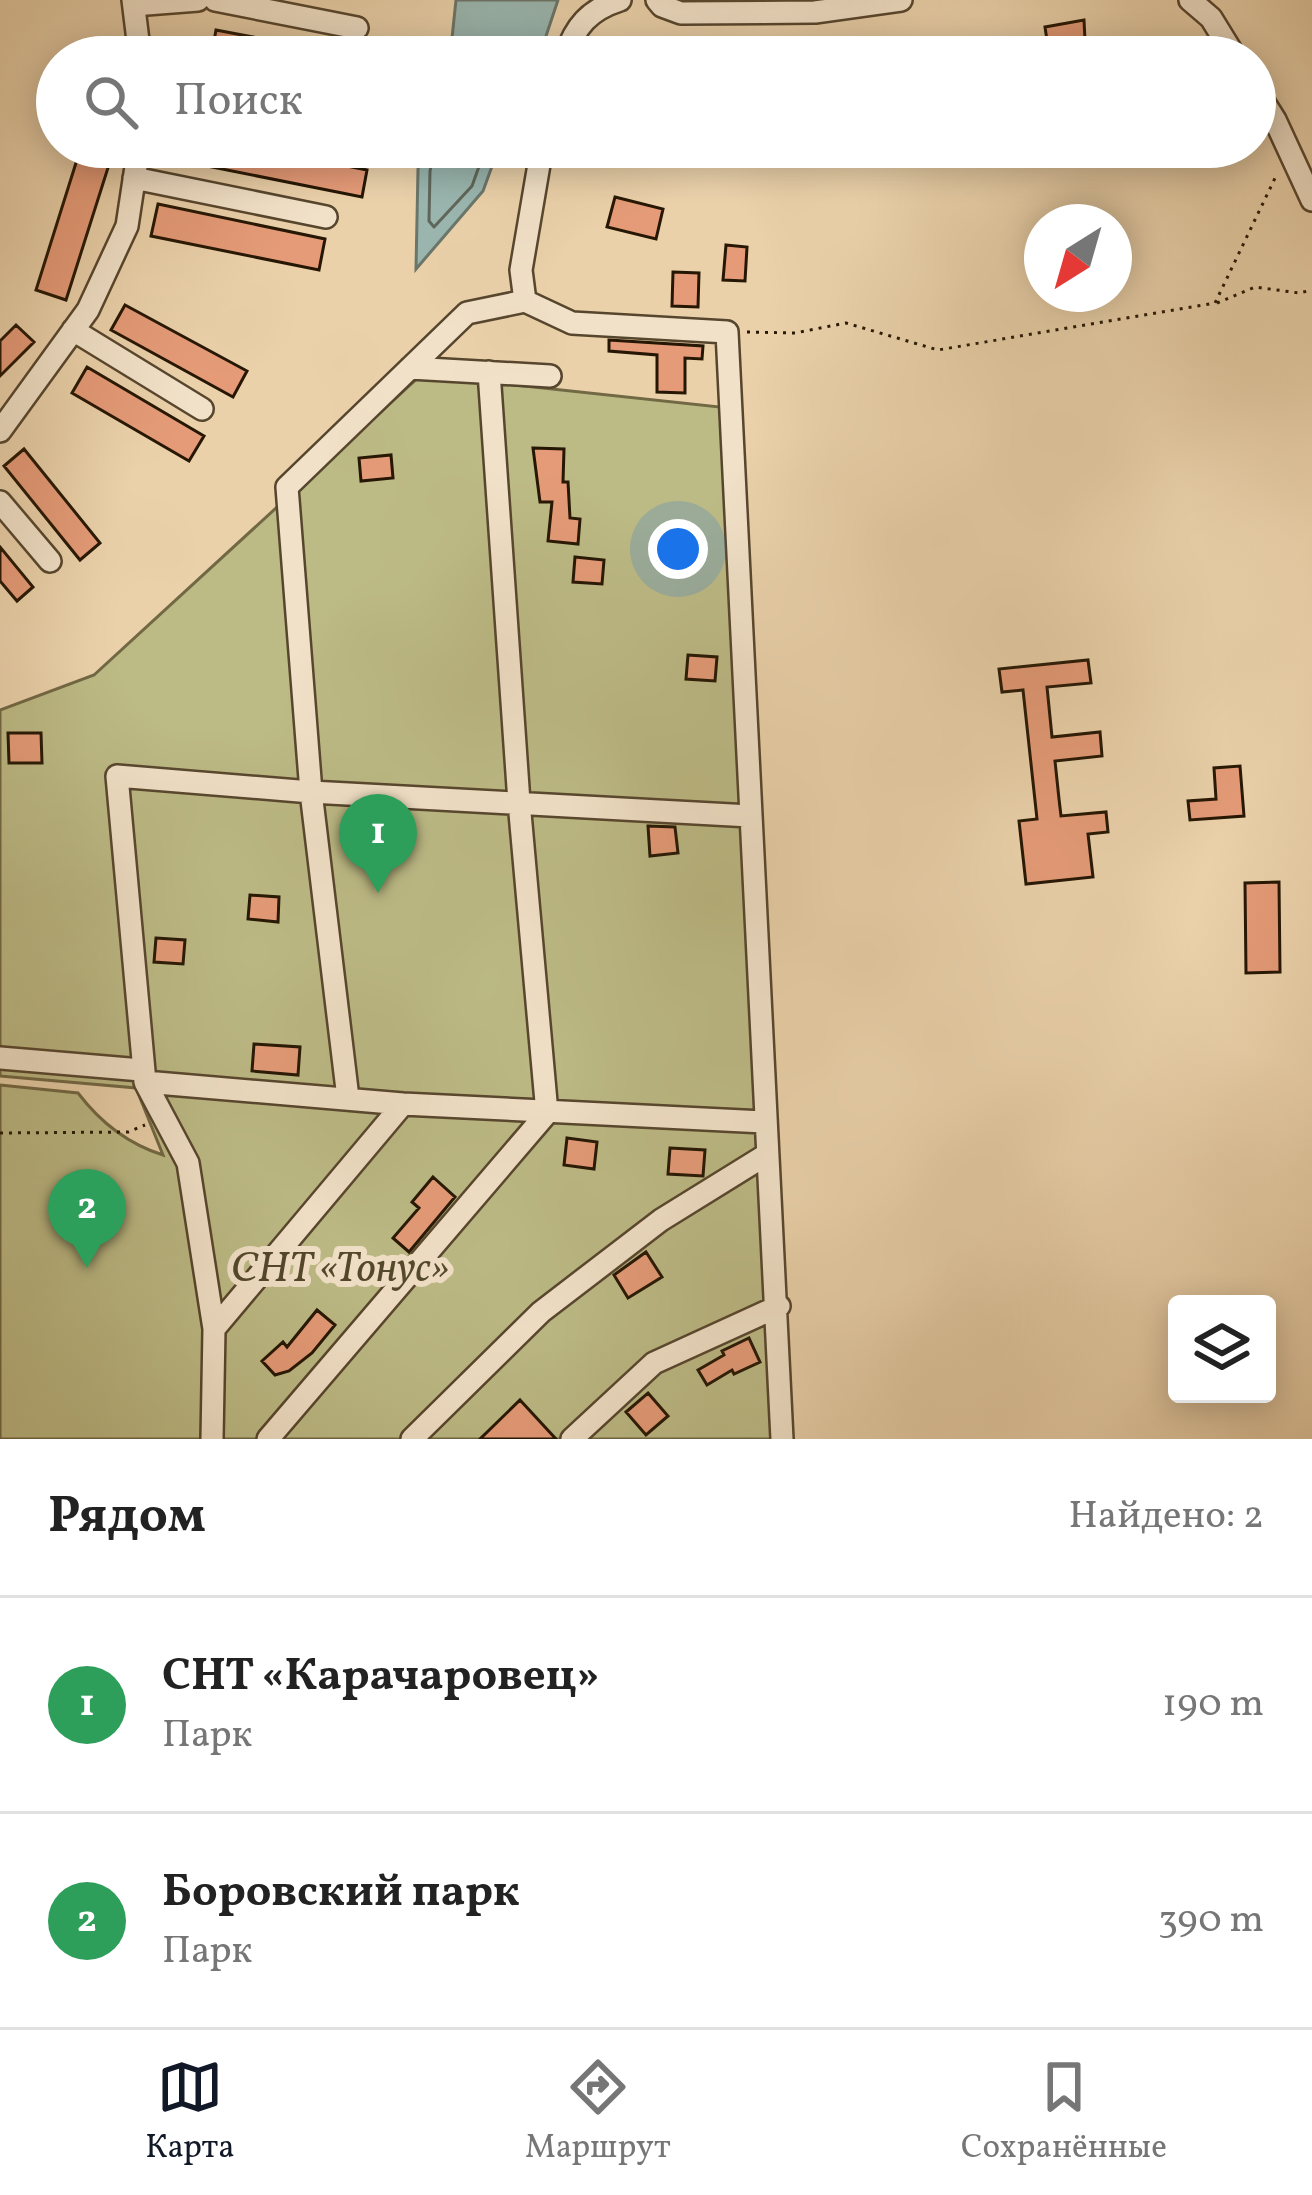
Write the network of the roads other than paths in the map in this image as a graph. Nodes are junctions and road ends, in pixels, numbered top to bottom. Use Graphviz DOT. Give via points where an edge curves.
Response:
graph roads {
  1 [pos="198,0"];
  2 [pos="214,0"];
  3 [pos="620,0"];
  4 [pos="657,0"];
  5 [pos="902,0"];
  6 [pos="1190,0"];
  7 [pos="134,3"];
  8 [pos="1214,9"];
  9 [pos="357,28"];
  10 [pos="138,36"];
  11 [pos="572,36"];
  12 [pos="1276,126"];
  13 [pos="136,168"];
  14 [pos="538,168"];
  15 [pos="134,178"];
  16 [pos="1312,200"];
  17 [pos="326,217"];
  18 [pos="525,301"];
  19 [pos="73,330"];
  20 [pos="410,368"];
  21 [pos="489,372"];
  22 [pos="550,376"];
  23 [pos="202,409"];
  24 [pos="0,430"];
  25 [pos="0,502"];
  26 [pos="50,561"];
  27 [pos="311,792"];
  28 [pos="519,802"];
  29 [pos="750,815"];
  30 [pos="0,1058"];
  31 [pos="143,1076"];
  32 [pos="348,1098"];
  33 [pos="403,1104"];
  34 [pos="547,1113"];
  35 [pos="764,1122"];
  36 [pos="766,1155"];
  37 [pos="778,1306"];
  38 [pos="214,1329"];
  39 [pos="212,1439"];
  40 [pos="268,1439"];
  41 [pos="412,1439"];
  42 [pos="572,1439"];
  43 [pos="782,1439"];
  1 -- 7 [label="street"];
  2 -- 9 [label="street"];
  3 -- 11 [label="street" via="593,9"];
  4 -- 5 [label="street" via="703,13 815,12"];
  6 -- 8 [label="street"];
  7 -- 10 [label="street"];
  12 -- 16 [label="street"];
  13 -- 15 [label="street"];
  14 -- 18 [label="street" via="520,270"];
  15 -- 17 [label="street"];
  15 -- 19 [label="street" via="127,226"];
  18 -- 20 [label="street" via="466,313"];
  18 -- 29 [label="street" via="572,323 727,332"];
  19 -- 23 [label="street"];
  19 -- 24 [label="street"];
  20 -- 21 [label="street"];
  20 -- 27 [label="street" via="287,487"];
  21 -- 22 [label="street"];
  21 -- 28 [label="street"];
  25 -- 26 [label="street"];
  27 -- 28 [label="street"];
  27 -- 31 [label="street" via="117,776"];
  27 -- 32 [label="street"];
  28 -- 29 [label="street"];
  28 -- 34 [label="street"];
  29 -- 35 [label="street"];
  30 -- 31 [label="street"];
  31 -- 32 [label="street"];
  31 -- 38 [label="street" via="188,1162"];
  32 -- 33 [label="street"];
  33 -- 34 [label="street"];
  33 -- 38 [label="street"];
  34 -- 35 [label="street"];
  34 -- 40 [label="street"];
  35 -- 36 [label="street"];
  36 -- 37 [label="street"];
  36 -- 41 [label="street" via="661,1220 541,1312"];
  37 -- 42 [label="street" via="654,1364"];
  37 -- 43 [label="street"];
  38 -- 39 [label="street"];
}
